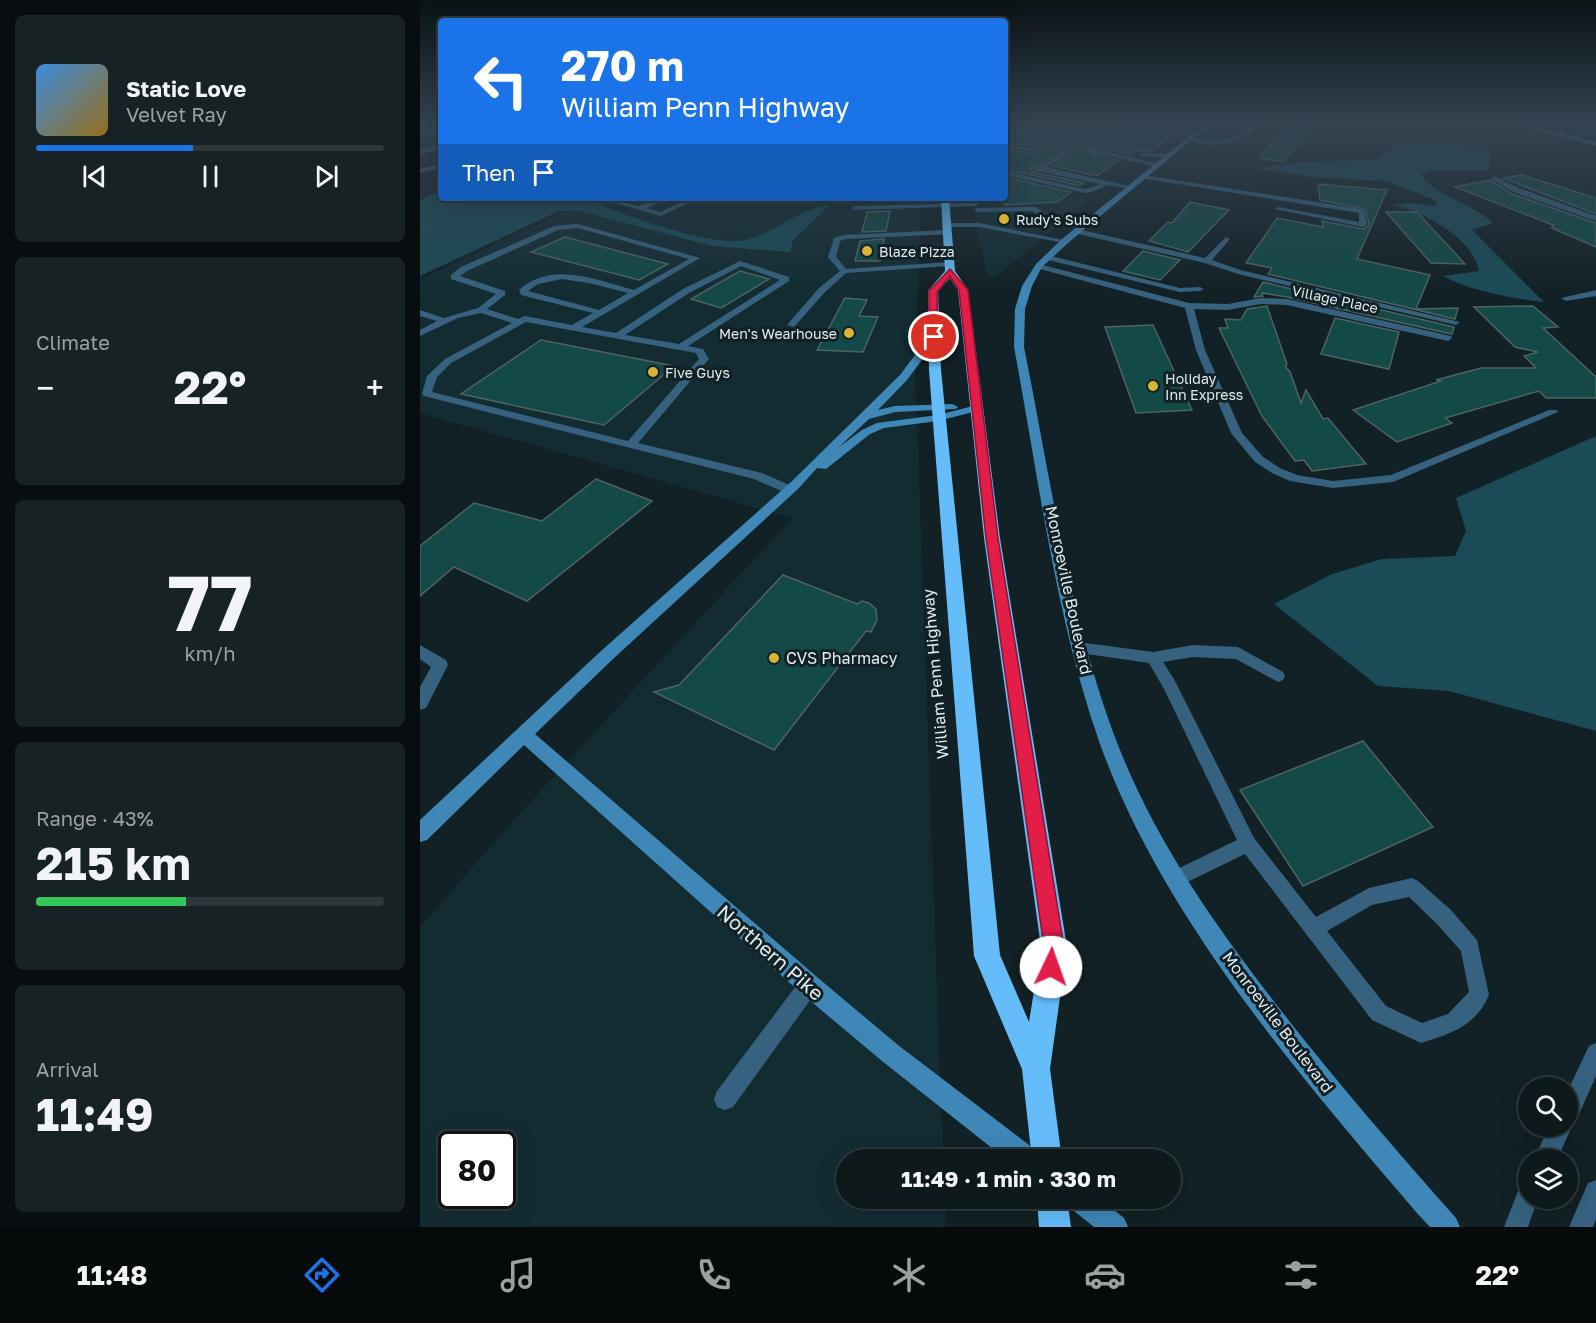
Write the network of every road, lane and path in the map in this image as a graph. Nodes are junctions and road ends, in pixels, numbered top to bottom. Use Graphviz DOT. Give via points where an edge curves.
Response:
graph roads {
  1 [pos="1036,180"];
  2 [pos="1094,180"];
  3 [pos="1139,180"];
  4 [pos="1165,180"];
  5 [pos="1498,180"];
  6 [pos="1106,183"];
  7 [pos="1130,187"];
  8 [pos="612,201"];
  9 [pos="658,201"];
  10 [pos="689,201"];
  11 [pos="945,202"];
  12 [pos="1320,203"];
  13 [pos="976,204"];
  14 [pos="641,208"];
  15 [pos="855,208"];
  16 [pos="1278,209"];
  17 [pos="1311,215"];
  18 [pos="1596,219"];
  19 [pos="979,225"];
  20 [pos="947,229"];
  21 [pos="1074,233"];
  22 [pos="1226,239"];
  23 [pos="1207,261"];
  24 [pos="1043,262"];
  25 [pos="950,268"];
  26 [pos="844,271"];
  27 [pos="522,290"];
  28 [pos="1200,290"];
  29 [pos="632,292"];
  30 [pos="502,293"];
  31 [pos="1596,293"];
  32 [pos="1566,298"];
  33 [pos="1189,306"];
  34 [pos="482,310"];
  35 [pos="598,312"];
  36 [pos="420,313"];
  37 [pos="445,321"];
  38 [pos="519,322"];
  39 [pos="1456,322"];
  40 [pos="791,325"];
  41 [pos="573,328"];
  42 [pos="420,333"];
  43 [pos="616,336"];
  44 [pos="934,337"];
  45 [pos="1449,338"];
  46 [pos="681,347"];
  47 [pos="977,408"];
  48 [pos="938,412"];
  49 [pos="1553,412"];
  50 [pos="861,418"];
  51 [pos="632,443"];
  52 [pos="793,487"];
  53 [pos="1078,648"];
  54 [pos="420,651"];
  55 [pos="1153,658"];
  56 [pos="1278,675"];
  57 [pos="420,703"];
  58 [pos="523,734"];
  59 [pos="420,833"];
  60 [pos="1248,844"];
  61 [pos="1175,879"];
  62 [pos="1313,929"];
  63 [pos="809,985"];
  64 [pos="1596,1053"];
  65 [pos="1036,1069"];
  66 [pos="1578,1092"];
  67 [pos="725,1099"];
  68 [pos="1014,1149"];
  69 [pos="1046,1149"];
  70 [pos="1596,1191"];
  71 [pos="1053,1209"];
  72 [pos="1092,1209"];
  73 [pos="1523,1209"];
  74 [pos="1055,1227"];
  75 [pos="1115,1227"];
  76 [pos="1447,1227"];
  77 [pos="1516,1227"];
  78 [pos="1581,1227"];
  1 -- 6 [label="lane" via="1085,191"];
  2 -- 6 [label="lane"];
  3 -- 7 [label="main road, Monroeville Boulevard"];
  4 -- 12 [label="lane"];
  5 -- 18 [label="street"];
  6 -- 7 [label="lane"];
  7 -- 21 [label="main road, Monroeville Boulevard"];
  8 -- 14 [label="lane"];
  9 -- 14 [label="lane"];
  10 -- 14 [label="lane" via="661,214"];
  11 -- 13 [label="lane"];
  11 -- 15 [label="lane"];
  11 -- 20 [label="highway, William Penn Highway"];
  12 -- 17 [label="lane"];
  12 -- 17 [label="lane" via="1362,211 1363,225"];
  13 -- 19 [label="lane"];
  13 -- 21 [label="lane" via="1030,208"];
  16 -- 17 [label="lane"];
  19 -- 20 [label="lane"];
  19 -- 21 [label="lane"];
  20 -- 25 [label="highway, William Penn Highway"];
  20 -- 26 [label="lane" via="837,240 831,257"];
  21 -- 23 [label="lane"];
  21 -- 24 [label="main road, Monroeville Boulevard"];
  22 -- 23 [label="lane"];
  23 -- 39 [label="lane" via="1238,272"];
  24 -- 28 [label="lane" via="1180,290"];
  24 -- 33 [label="lane, Village Place"];
  24 -- 53 [label="main road, Monroeville Boulevard" via="1027,286 1020,309 1019,347"];
  25 -- 26 [label="lane"];
  25 -- 44 [label="highway, William Penn Highway" via="933,291"];
  25 -- 47 [label="highway, William Penn Highway" via="963,290"];
  26 -- 40 [label="lane"];
  27 -- 29 [label="lane" via="560,274"];
  27 -- 30 [label="lane"];
  27 -- 35 [label="lane"];
  29 -- 30 [label="lane" via="696,258 578,226 557,228 464,269 454,278"];
  29 -- 35 [label="lane"];
  30 -- 34 [label="lane"];
  31 -- 32 [label="street"];
  33 -- 45 [label="lane, Village Place" via="1287,302"];
  33 -- 49 [label="lane" via="1196,343 1244,444 1272,470 1292,478 1338,484 1366,484 1393,478"];
  34 -- 37 [label="lane"];
  34 -- 38 [label="lane"];
  35 -- 41 [label="lane"];
  36 -- 37 [label="lane"];
  37 -- 42 [label="lane"];
  38 -- 41 [label="lane" via="525,319"];
  38 -- 51 [label="lane" via="448,361 432,376 428,394"];
  41 -- 43 [label="lane"];
  43 -- 46 [label="lane"];
  43 -- 46 [label="lane" via="686,291 740,263 786,279"];
  44 -- 48 [label="highway, William Penn Highway"];
  44 -- 50 [label="main road" via="910,371"];
  46 -- 51 [label="lane" via="700,351 704,359"];
  47 -- 48 [label="main road"];
  47 -- 65 [label="highway, William Penn Highway" via="992,538 1054,947"];
  48 -- 50 [label="main road" via="883,411"];
  48 -- 52 [label="main road" via="873,428"];
  48 -- 65 [label="highway, William Penn Highway" via="987,956"];
  50 -- 52 [label="main road"];
  51 -- 52 [label="lane"];
  52 -- 58 [label="main road"];
  53 -- 55 [label="lane"];
  53 -- 61 [label="main road, Monroeville Boulevard" via="1123,780"];
  54 -- 57 [label="street" via="440,665"];
  55 -- 56 [label="lane" via="1193,651 1238,653"];
  55 -- 60 [label="lane"];
  58 -- 59 [label="main road"];
  58 -- 63 [label="main road, Northern Pike"];
  60 -- 61 [label="lane"];
  60 -- 62 [label="lane"];
  61 -- 76 [label="main road, Monroeville Boulevard" via="1251,990"];
  62 -- 62 [label="lane" via="1379,1013 1421,1033 1454,1022 1479,996 1470,947 1412,887 1369,897"];
  63 -- 67 [label="lane"];
  63 -- 68 [label="main road, Northern Pike"];
  64 -- 66 [label="lane"];
  65 -- 69 [label="highway, William Penn Highway"];
  70 -- 78 [label="lane"];
  71 -- 74 [label="highway"];
  72 -- 75 [label="main road"];
  73 -- 77 [label="lane"];
}
